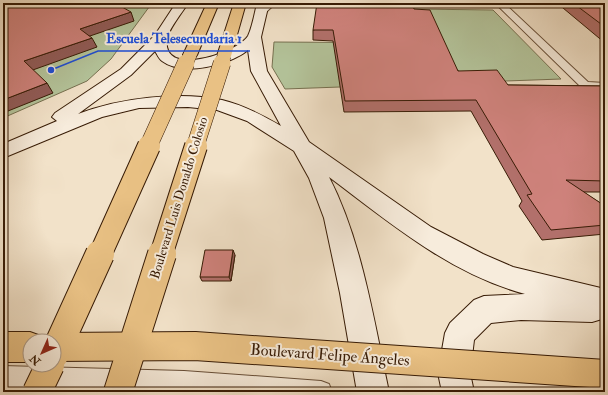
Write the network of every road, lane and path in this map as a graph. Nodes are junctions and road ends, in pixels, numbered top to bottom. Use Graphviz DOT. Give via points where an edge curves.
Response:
graph roads {
  1 [pos="182,3"];
  2 [pos="214,3"];
  3 [pos="240,3"];
  4 [pos="499,3"];
  5 [pos="266,6"];
  6 [pos="254,37"];
  7 [pos="160,38"];
  8 [pos="605,86"];
  9 [pos="302,147"];
  10 [pos="3,151"];
  11 [pos="605,302"];
  12 [pos="605,310"];
  13 [pos="62,337"];
  14 [pos="3,347"];
  15 [pos="22,347"];
  16 [pos="62,347"];
  17 [pos="46,373"];
  18 [pos="605,374"];
  19 [pos="3,377"];
  20 [pos="37,392"];
  21 [pos="118,392"];
  22 [pos="321,392"];
  23 [pos="373,392"];
  24 [pos="458,392"];
  1 -- 7 [label="main road"];
  2 -- 13 [label="main road, bridge"];
  3 -- 21 [label="main road, Boulevard Luis Donaldo Colosio, bridge"];
  4 -- 8 [label="lane" via="585,85"];
  5 -- 6 [label="main road"];
  6 -- 7 [label="main road" via="235,53 196,64 183,64 165,55 161,49"];
  6 -- 9 [label="main road" via="260,73"];
  7 -- 10 [label="main road" via="126,72 104,88"];
  9 -- 10 [label="main road" via="254,117 220,105 188,102 138,103 96,114"];
  9 -- 11 [label="main road" via="423,234 474,262 511,278"];
  9 -- 23 [label="main road" via="336,218 354,293"];
  12 -- 24 [label="main road" via="521,307 484,310 460,333 454,373"];
  14 -- 15 [label="main road"];
  16 -- 18 [label="main road, Boulevard Felipe Ángeles, bridge" via="195,346"];
  17 -- 20 [label="main road, bridge"];
  19 -- 22 [label="lane, bridge" via="184,382"];
}
